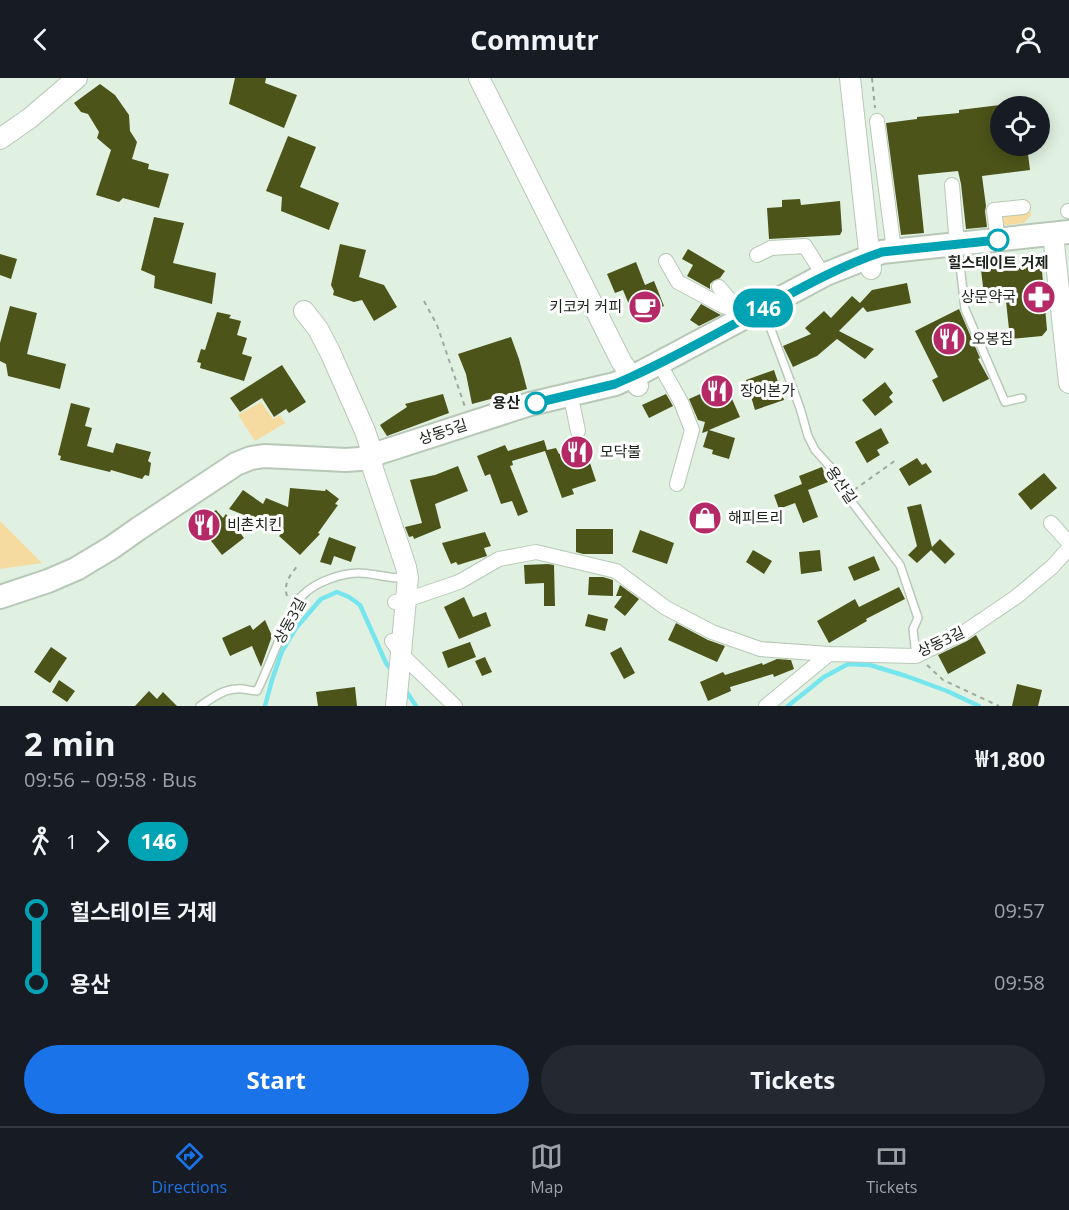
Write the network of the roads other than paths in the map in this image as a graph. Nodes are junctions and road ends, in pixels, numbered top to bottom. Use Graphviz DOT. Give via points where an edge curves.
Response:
graph roads {
  1 [pos="61,78"];
  2 [pos="77,78"];
  3 [pos="478,78"];
  4 [pos="492,78"];
  5 [pos="850,78"];
  6 [pos="862,78"];
  7 [pos="877,121"];
  8 [pos="0,125"];
  9 [pos="0,139"];
  10 [pos="952,185"];
  11 [pos="1023,207"];
  12 [pos="998,240"];
  13 [pos="1065,242"];
  14 [pos="958,250"];
  15 [pos="757,255"];
  16 [pos="880,259"];
  17 [pos="666,261"];
  18 [pos="824,276"];
  19 [pos="719,287"];
  20 [pos="300,314"];
  21 [pos="751,314"];
  22 [pos="645,378"];
  23 [pos="1069,382"];
  24 [pos="1022,398"];
  25 [pos="573,407"];
  26 [pos="578,431"];
  27 [pos="367,464"];
  28 [pos="677,484"];
  29 [pos="1051,523"];
  30 [pos="1069,543"];
  31 [pos="1069,548"];
  32 [pos="402,578"];
  33 [pos="0,597"];
  34 [pos="400,601"];
  35 [pos="0,609"];
  36 [pos="829,654"];
  37 [pos="915,656"];
  38 [pos="395,672"];
  39 [pos="200,706"];
  40 [pos="384,706"];
  41 [pos="455,706"];
  42 [pos="766,706"];
  1 -- 8 [label="street"];
  2 -- 9 [label="street"];
  3 -- 22 [label="street" via="622,363"];
  4 -- 22 [label="street"];
  5 -- 16 [label="street"];
  6 -- 16 [label="street"];
  7 -- 16 [label="street"];
  10 -- 14 [label="street"];
  11 -- 12 [label="street" via="994,210"];
  12 -- 13 [label="main road, 상동5길"];
  12 -- 14 [label="main road, 상동5길"];
  13 -- 14 [label="main road, 상동5길" via="1041,251"];
  13 -- 23 [label="street"];
  14 -- 16 [label="main road, 상동5길"];
  14 -- 24 [label="lane" via="965,309 1005,402"];
  15 -- 18 [label="street" via="771,248 805,246"];
  16 -- 18 [label="main road, 상동5길"];
  16 -- 21 [label="main road, 상동5길" via="831,284"];
  17 -- 21 [label="street" via="678,282 723,306"];
  18 -- 21 [label="main road, 상동5길"];
  19 -- 21 [label="street"];
  20 -- 27 [label="street" via="318,329 330,352 365,431"];
  21 -- 22 [label="main road, 상동5길"];
  21 -- 37 [label="lane, 용산길" via="800,408 815,450 900,565 918,618 913,629"];
  22 -- 25 [label="main road, 상동5길" via="615,396"];
  22 -- 27 [label="main road, 상동5길" via="530,404"];
  22 -- 28 [label="street" via="681,402 692,430"];
  25 -- 26 [label="street"];
  25 -- 27 [label="main road, 상동5길"];
  27 -- 32 [label="street"];
  27 -- 33 [label="main road, 상동5길" via="264,456 243,461 76,570"];
  27 -- 35 [label="main road, 상동5길" via="250,473 82,579 51,594"];
  29 -- 30 [label="street"];
  31 -- 37 [label="street, 상동3길" via="1016,597 963,633"];
  32 -- 34 [label="street"];
  32 -- 39 [label="lane, 상동3길" via="341,575 303,594 257,691 233,689"];
  34 -- 36 [label="street, 상동3길" via="459,582 499,559 537,552 616,571 666,608 712,632 760,649"];
  34 -- 38 [label="street"];
  36 -- 37 [label="street, 상동3길"];
  36 -- 42 [label="street"];
  38 -- 40 [label="street"];
  38 -- 41 [label="street"];
}
